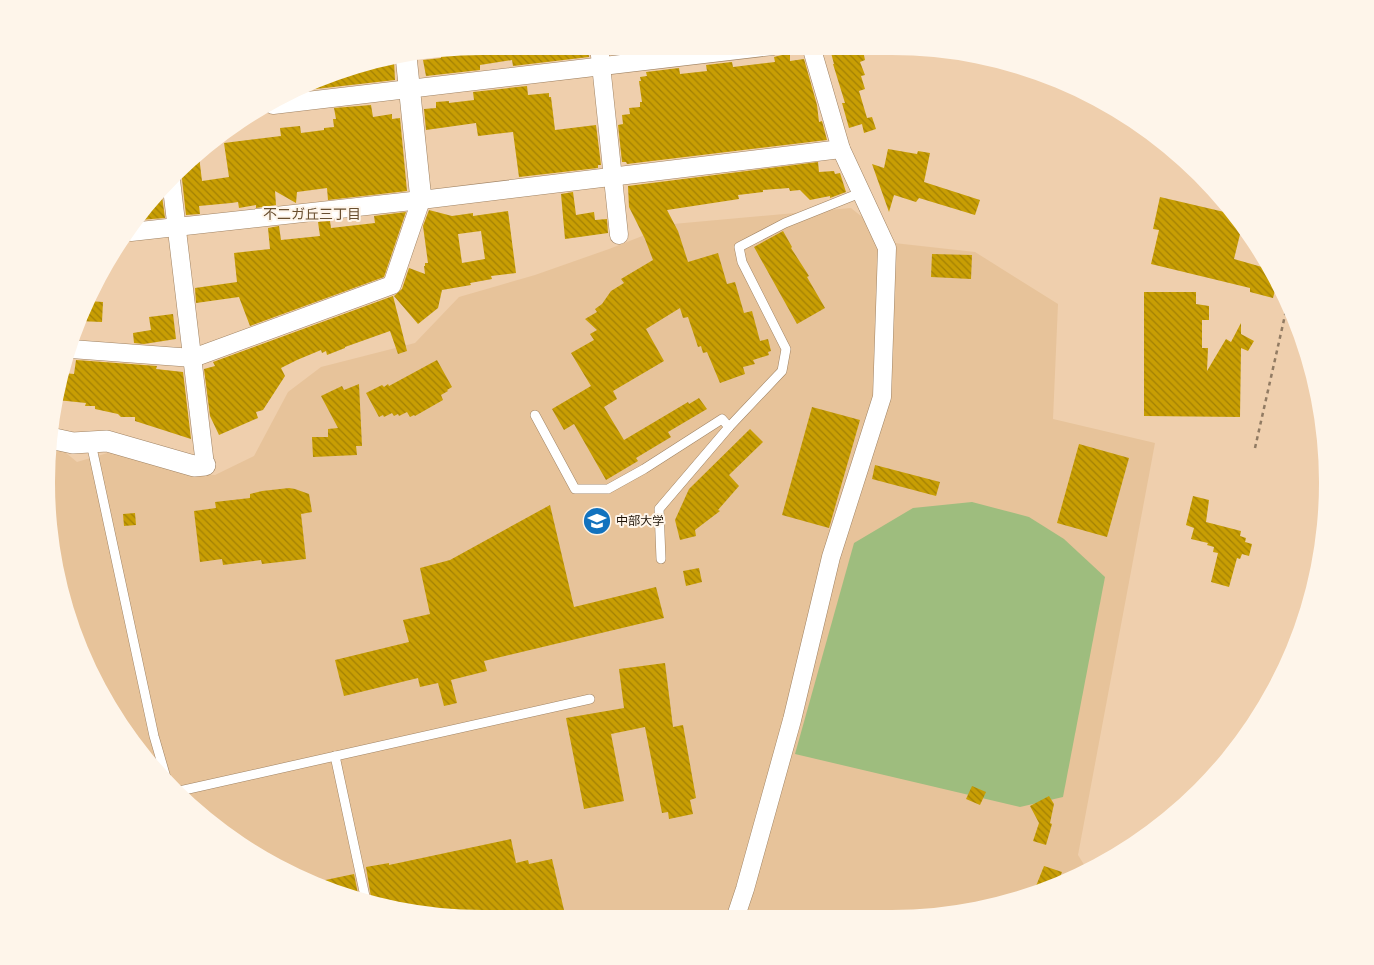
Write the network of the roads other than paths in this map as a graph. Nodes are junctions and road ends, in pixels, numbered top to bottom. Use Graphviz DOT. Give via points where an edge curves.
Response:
graph roads {
  1 [pos="600,55"];
  2 [pos="696,55"];
  3 [pos="814,55"];
  4 [pos="407,62"];
  5 [pos="601,66"];
  6 [pos="410,88"];
  7 [pos="285,104"];
  8 [pos="842,149"];
  9 [pos="613,177"];
  10 [pos="172,189"];
  11 [pos="860,193"];
  12 [pos="421,200"];
  13 [pos="177,227"];
  14 [pos="136,231"];
  15 [pos="618,235"];
  16 [pos="77,349"];
  17 [pos="193,358"];
  18 [pos="535,415"];
  19 [pos="729,427"];
  20 [pos="58,440"];
  21 [pos="91,442"];
  22 [pos="205,465"];
  23 [pos="661,559"];
  24 [pos="590,699"];
  25 [pos="335,756"];
  26 [pos="163,766"];
  27 [pos="185,790"];
  28 [pos="364,893"];
  29 [pos="738,910"];
  1 -- 5 [label="street"];
  2 -- 5 [label="street"];
  3 -- 8 [label="street"];
  4 -- 6 [label="street"];
  5 -- 6 [label="street"];
  5 -- 9 [label="street"];
  6 -- 7 [label="street"];
  6 -- 12 [label="street"];
  8 -- 9 [label="street"];
  8 -- 11 [label="street"];
  9 -- 12 [label="street"];
  9 -- 15 [label="street"];
  10 -- 13 [label="street"];
  11 -- 19 [label="lane" via="785,223 739,247 742,262 786,349 782,371"];
  11 -- 29 [label="street" via="887,248 882,397 831,557 792,720"];
  12 -- 13 [label="street"];
  12 -- 17 [label="street" via="392,285"];
  13 -- 14 [label="street"];
  13 -- 17 [label="street"];
  16 -- 17 [label="street"];
  17 -- 22 [label="street"];
  18 -- 19 [label="lane" via="575,489 608,489 722,419"];
  19 -- 23 [label="lane" via="658,509"];
  20 -- 21 [label="street"];
  21 -- 22 [label="street" via="107,441 194,466"];
  21 -- 26 [label="lane"];
  24 -- 25 [label="lane"];
  25 -- 27 [label="lane"];
  25 -- 28 [label="lane"];
}
